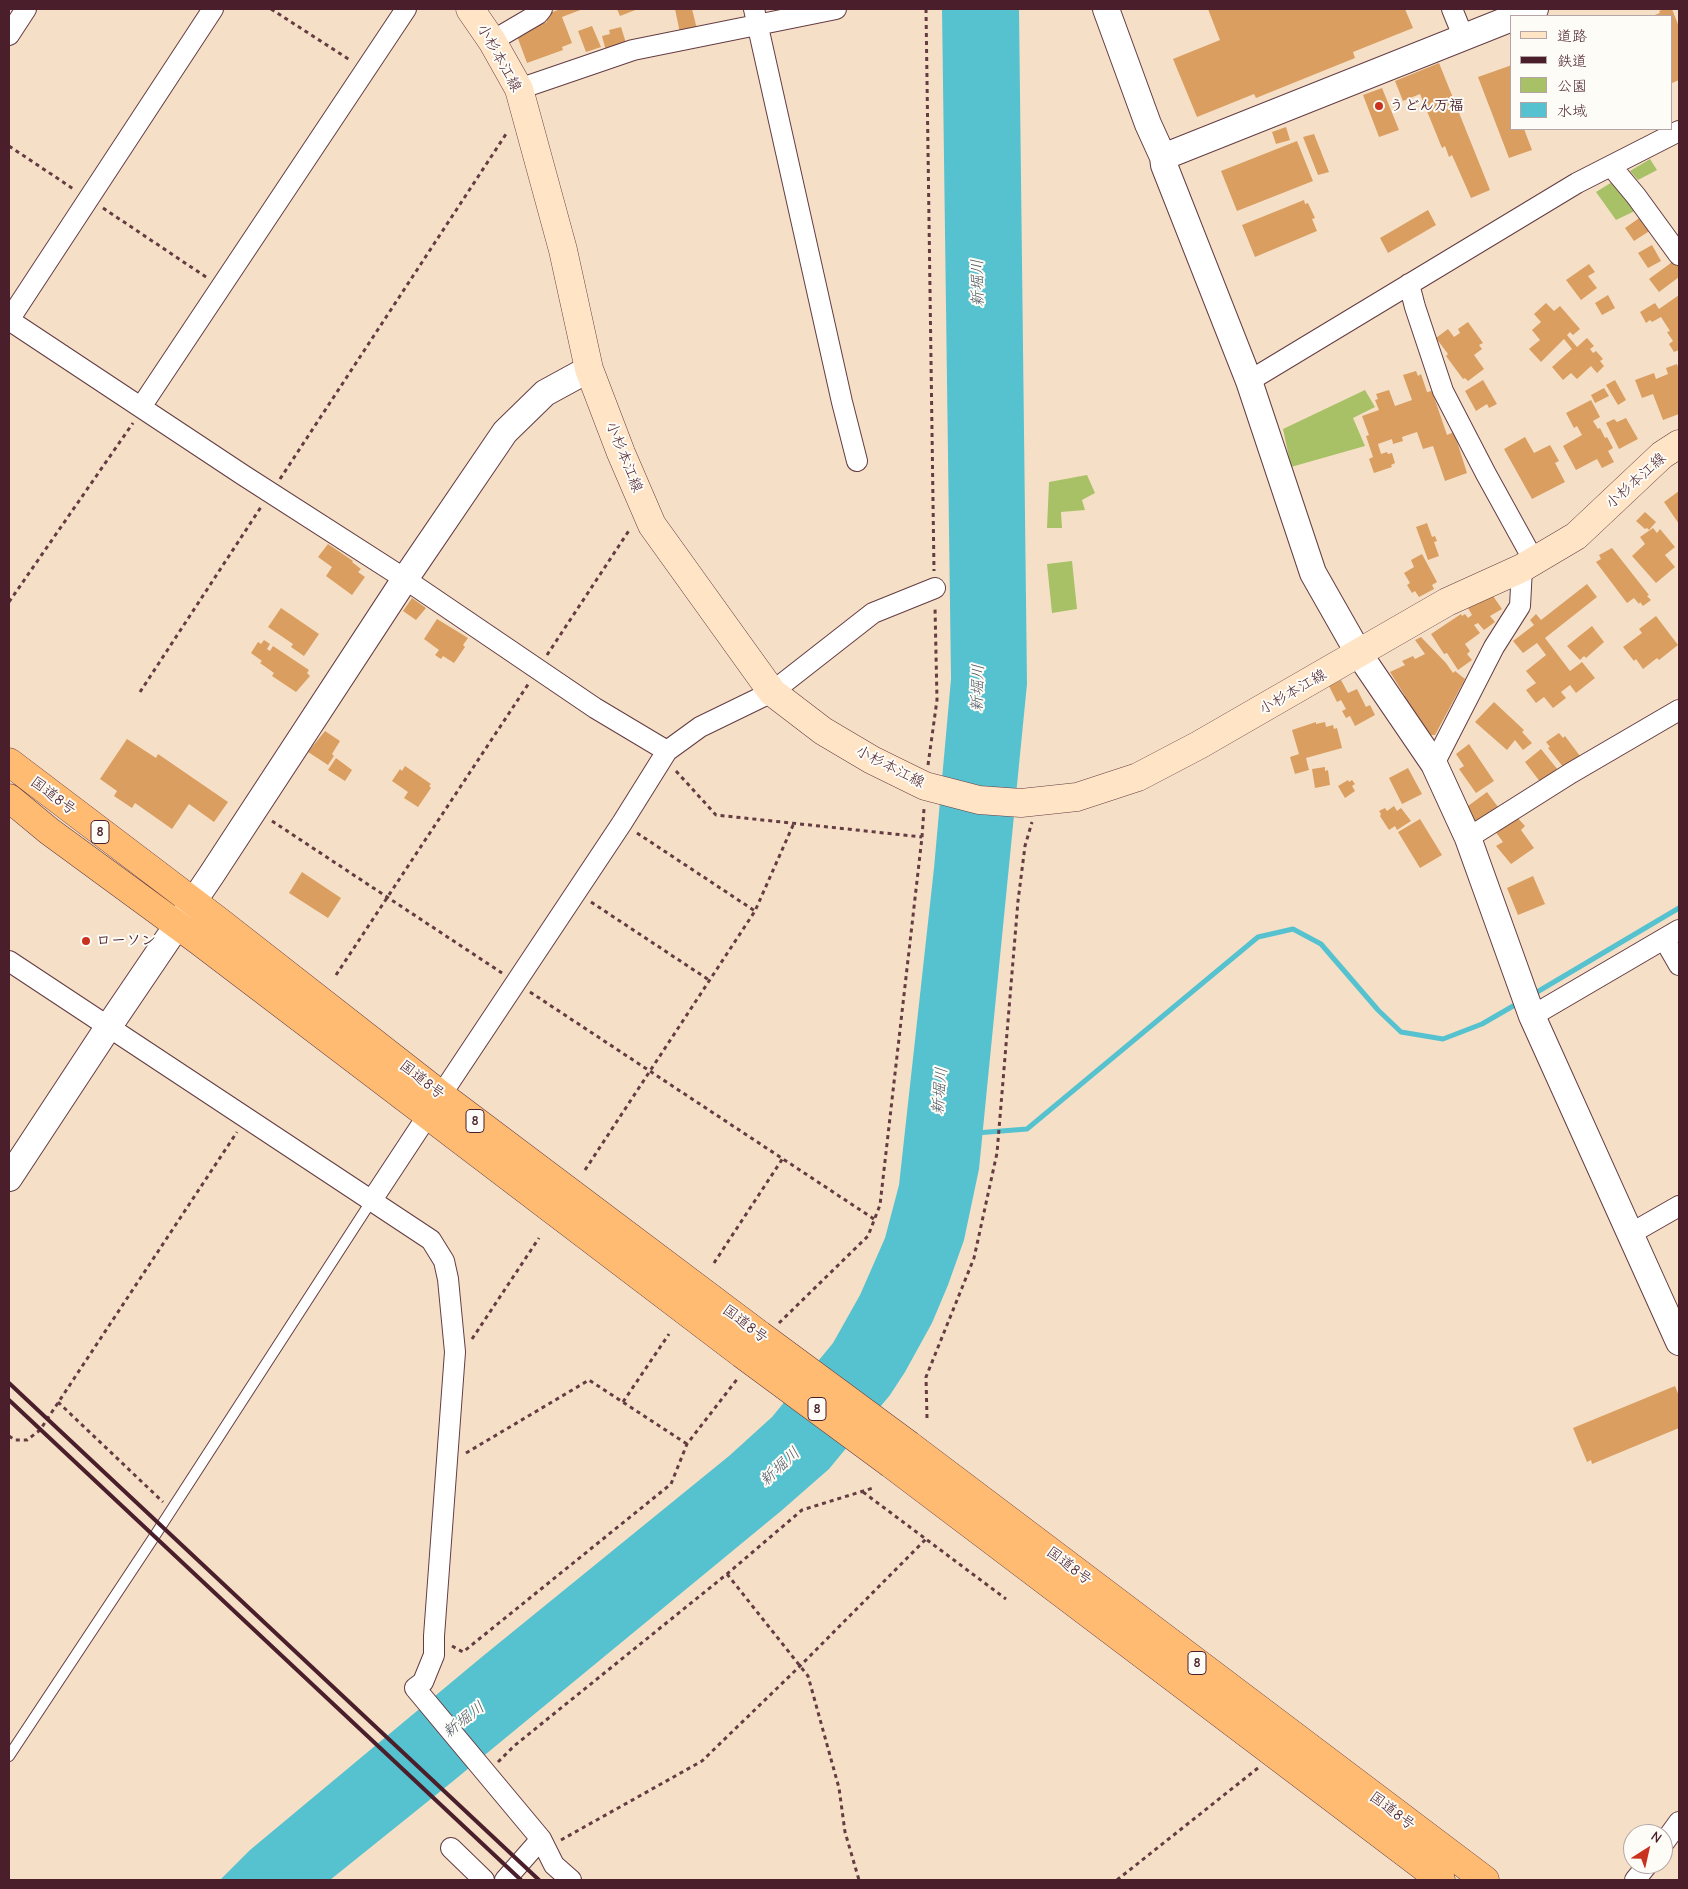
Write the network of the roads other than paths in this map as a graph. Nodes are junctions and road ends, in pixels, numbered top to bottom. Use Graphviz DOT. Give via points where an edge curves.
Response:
graph roads {
  1 [pos="26,9"];
  2 [pos="213,9"];
  3 [pos="406,9"];
  4 [pos="470,9"];
  5 [pos="542,9"];
  6 [pos="836,9"];
  7 [pos="1106,9"];
  8 [pos="1452,9"];
  9 [pos="1535,9"];
  10 [pos="1518,15"];
  11 [pos="755,18"];
  12 [pos="1510,19"];
  13 [pos="9,35"];
  14 [pos="1463,36"];
  15 [pos="492,41"];
  16 [pos="521,98"];
  17 [pos="1679,132"];
  18 [pos="1163,157"];
  19 [pos="1611,166"];
  20 [pos="1679,255"];
  21 [pos="1410,284"];
  22 [pos="9,320"];
  23 [pos="589,369"];
  24 [pos="1249,381"];
  25 [pos="142,408"];
  26 [pos="1679,444"];
  27 [pos="857,461"];
  28 [pos="1528,565"];
  29 [pos="405,579"];
  30 [pos="935,588"];
  31 [pos="1360,654"];
  32 [pos="772,692"];
  33 [pos="1679,710"];
  34 [pos="665,755"];
  35 [pos="9,762"];
  36 [pos="1434,764"];
  37 [pos="9,798"];
  38 [pos="1468,838"];
  39 [pos="192,903"];
  40 [pos="176,926"];
  41 [pos="1672,934"];
  42 [pos="9,961"];
  43 [pos="1679,965"];
  44 [pos="1532,1016"];
  45 [pos="109,1026"];
  46 [pos="435,1105"];
  47 [pos="9,1178"];
  48 [pos="372,1200"];
  49 [pos="1679,1206"];
  50 [pos="1630,1234"];
  51 [pos="1679,1342"];
  52 [pos="900,1454"];
  53 [pos="9,1756"];
  54 [pos="543,1844"];
  55 [pos="451,1848"];
  56 [pos="484,1880"];
  57 [pos="505,1880"];
  58 [pos="571,1880"];
  59 [pos="1441,1880"];
  60 [pos="1485,1880"];
  1 -- 13 [label="street"];
  2 -- 22 [label="street"];
  3 -- 25 [label="street"];
  4 -- 15 [label="main road, 小杉本江線"];
  5 -- 15 [label="street"];
  6 -- 11 [label="street"];
  7 -- 18 [label="street"];
  8 -- 14 [label="street"];
  9 -- 10 [label="street"];
  11 -- 16 [label="street" via="633,50"];
  11 -- 27 [label="street"];
  12 -- 14 [label="street"];
  14 -- 18 [label="street"];
  15 -- 16 [label="main road, 小杉本江線"];
  16 -- 23 [label="main road, 小杉本江線" via="563,250"];
  17 -- 19 [label="street"];
  18 -- 24 [label="street"];
  19 -- 20 [label="street"];
  19 -- 21 [label="street" via="1577,183"];
  21 -- 24 [label="street"];
  21 -- 28 [label="street" via="1444,391"];
  22 -- 25 [label="street"];
  23 -- 29 [label="street" via="545,393 505,432"];
  23 -- 32 [label="main road, 小杉本江線" via="652,525"];
  24 -- 31 [label="street" via="1313,572"];
  25 -- 29 [label="street"];
  26 -- 28 [label="main road, 小杉本江線" via="1662,455 1576,536"];
  28 -- 31 [label="main road, 小杉本江線" via="1447,602"];
  28 -- 36 [label="street" via="1520,606 1494,647"];
  29 -- 34 [label="street"];
  29 -- 39 [label="street"];
  30 -- 32 [label="street" via="873,613"];
  31 -- 32 [label="main road, 小杉本江線" via="1138,777 1077,797 1030,803 979,800 930,788 872,760 823,731"];
  31 -- 36 [label="street"];
  32 -- 34 [label="street" via="700,727"];
  33 -- 38 [label="street"];
  34 -- 46 [label="street"];
  35 -- 39 [label="highway, 国道8号 / 8"];
  36 -- 38 [label="street"];
  37 -- 40 [label="highway, 国道8号 / 8"];
  38 -- 44 [label="street"];
  39 -- 40 [label="street"];
  39 -- 46 [label="highway, 国道8号 / 8" via="216,919"];
  40 -- 45 [label="street"];
  40 -- 46 [label="highway, 国道8号 / 8"];
  41 -- 43 [label="street"];
  41 -- 44 [label="street"];
  42 -- 45 [label="street"];
  44 -- 50 [label="street"];
  45 -- 47 [label="street"];
  45 -- 48 [label="street"];
  46 -- 48 [label="street"];
  46 -- 52 [label="highway, 国道8号 / 8, bridge" via="754,1349"];
  48 -- 53 [label="lane"];
  48 -- 54 [label="street" via="432,1240 444,1260 455,1352 434,1655 423,1682 415,1688"];
  49 -- 50 [label="street"];
  50 -- 51 [label="street"];
  52 -- 59 [label="highway, 国道8号 / 8" via="1274,1755"];
  52 -- 60 [label="highway, 国道8号 / 8"];
  54 -- 57 [label="street"];
  54 -- 58 [label="street" via="554,1865"];
  55 -- 56 [label="street"];
}
